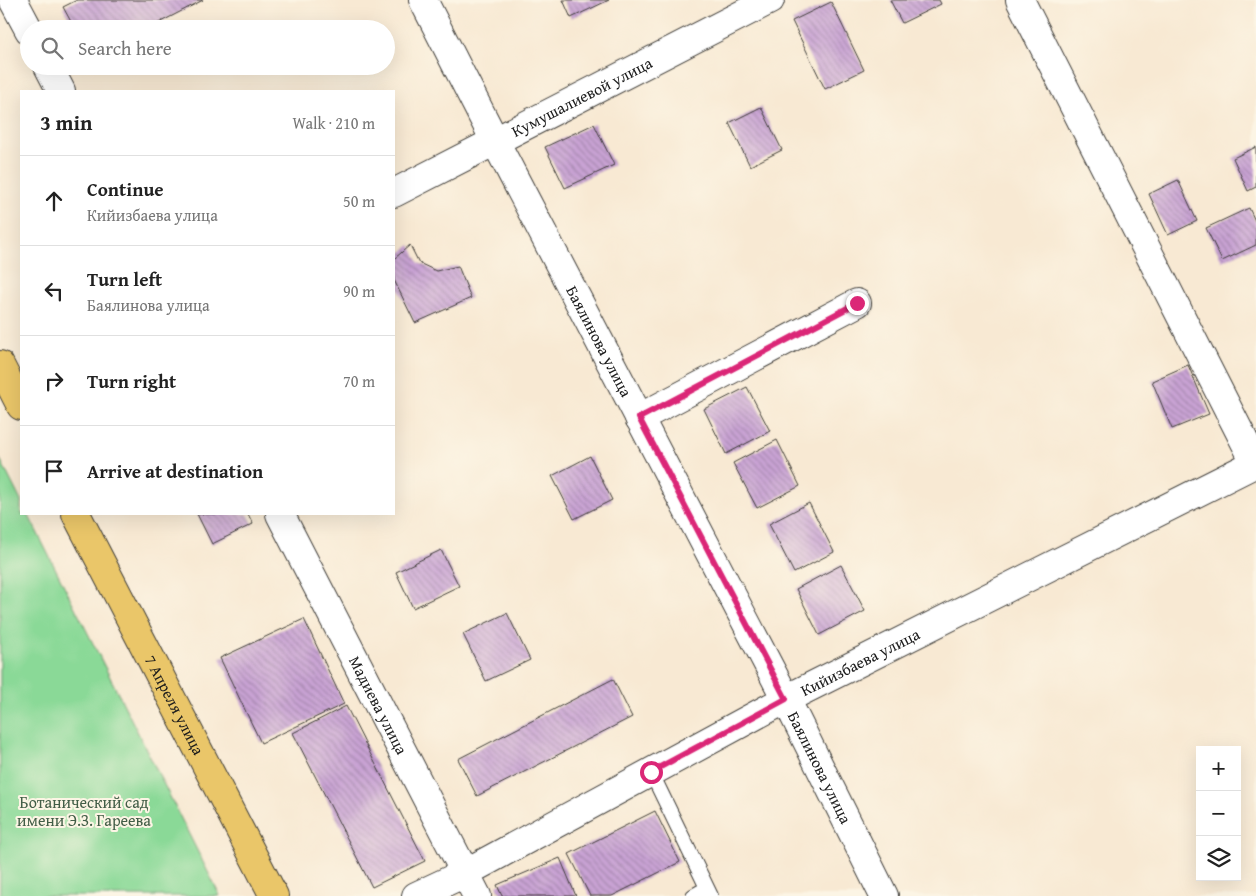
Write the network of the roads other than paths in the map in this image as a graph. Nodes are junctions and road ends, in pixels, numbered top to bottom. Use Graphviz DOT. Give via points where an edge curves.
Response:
graph roads {
  1 [pos="13,0"];
  2 [pos="423,0"];
  3 [pos="770,0"];
  4 [pos="1020,0"];
  5 [pos="24,20"];
  6 [pos="53,75"];
  7 [pos="60,90"];
  8 [pos="495,141"];
  9 [pos="395,192"];
  10 [pos="857,303"];
  11 [pos="639,418"];
  12 [pos="1256,463"];
  13 [pos="77,515"];
  14 [pos="281,515"];
  15 [pos="786,699"];
  16 [pos="651,772"];
  17 [pos="471,884"];
  18 [pos="708,892"];
  19 [pos="274,896"];
  20 [pos="416,896"];
  21 [pos="693,896"];
  22 [pos="884,896"];
  1 -- 5 [label="street"];
  2 -- 8 [label="street, Баялинова улица"];
  3 -- 8 [label="street, Кумушалиевой улица"];
  4 -- 12 [label="street"];
  6 -- 7 [label="street"];
  8 -- 9 [label="street, Кумушалиевой улица"];
  8 -- 11 [label="street, Баялинова улица"];
  10 -- 11 [label="street"];
  11 -- 15 [label="street, Баялинова улица"];
  12 -- 15 [label="street, Кийизбаева улица"];
  13 -- 19 [label="main road, 7 Апреля улица"];
  14 -- 17 [label="street, Мадиева улица"];
  15 -- 16 [label="street, Кийизбаева улица"];
  15 -- 22 [label="street, Баялинова улица"];
  16 -- 17 [label="street, Кийизбаева улица"];
  16 -- 18 [label="lane"];
  17 -- 20 [label="street, Кийизбаева улица"];
  18 -- 21 [label="lane"];
}
